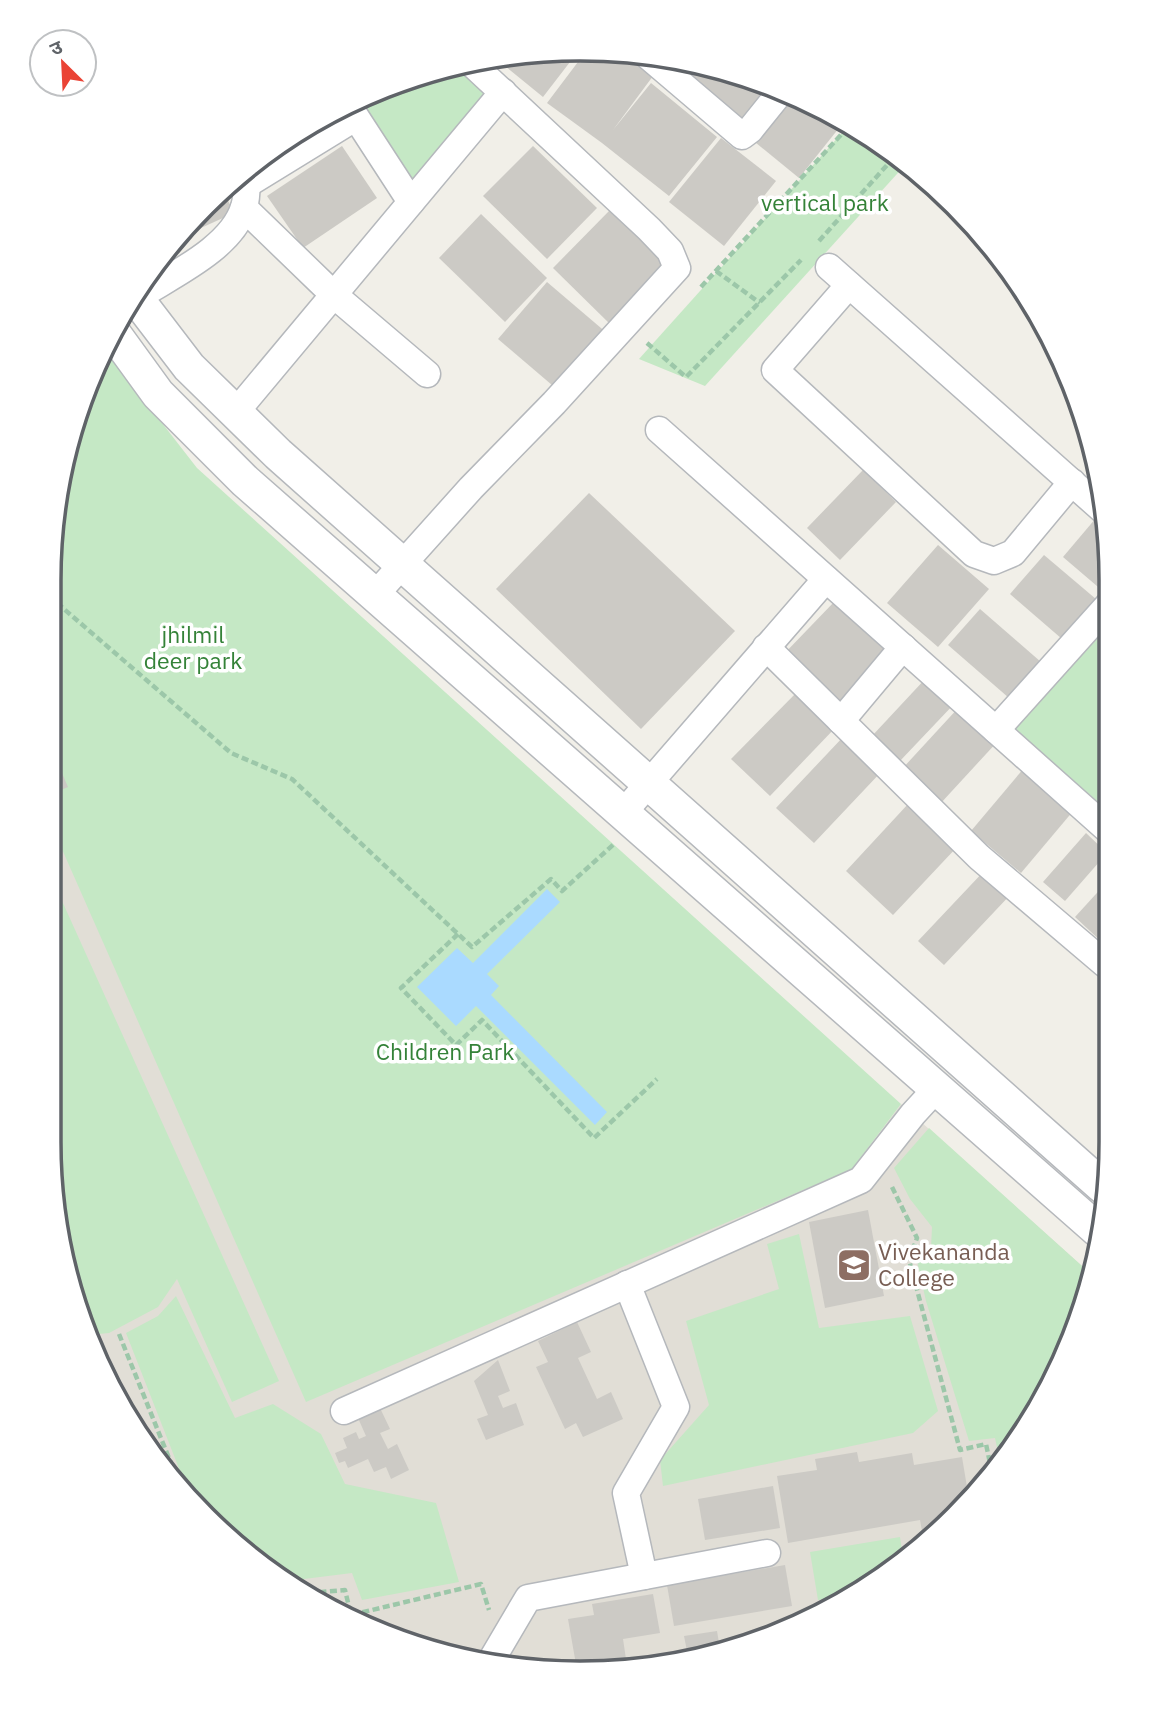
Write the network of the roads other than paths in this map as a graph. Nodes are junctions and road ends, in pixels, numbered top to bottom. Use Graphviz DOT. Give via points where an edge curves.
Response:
graph roads {
  1 [pos="662,68"];
  2 [pos="480,71"];
  3 [pos="503,92"];
  4 [pos="775,99"];
  5 [pos="353,114"];
  6 [pos="338,122"];
  7 [pos="246,187"];
  8 [pos="411,202"];
  9 [pos="820,259"];
  10 [pos="849,285"];
  11 [pos="150,290"];
  12 [pos="334,295"];
  13 [pos="142,303"];
  14 [pos="120,342"];
  15 [pos="428,374"];
  16 [pos="236,413"];
  17 [pos="659,430"];
  18 [pos="1072,482"];
  19 [pos="1092,500"];
  20 [pos="402,565"];
  21 [pos="826,579"];
  22 [pos="375,595"];
  23 [pos="1099,615"];
  24 [pos="903,647"];
  25 [pos="766,648"];
  26 [pos="841,721"];
  27 [pos="996,730"];
  28 [pos="649,783"];
  29 [pos="623,813"];
  30 [pos="1099,822"];
  31 [pos="1099,959"];
  32 [pos="936,1089"];
  33 [pos="1097,1182"];
  34 [pos="1092,1225"];
  35 [pos="627,1284"];
  36 [pos="344,1411"];
  37 [pos="767,1553"];
  38 [pos="644,1576"];
  39 [pos="496,1652"];
  1 -- 4 [label="street" via="742,136"];
  2 -- 3 [label="street"];
  3 -- 8 [label="street"];
  3 -- 20 [label="street" via="663,243 677,268"];
  5 -- 8 [label="street"];
  6 -- 7 [label="street"];
  7 -- 11 [label="street" via="228,235"];
  7 -- 12 [label="street"];
  8 -- 12 [label="street"];
  9 -- 10 [label="street"];
  10 -- 18 [label="street"];
  10 -- 18 [label="street" via="775,370 974,554 993,561 1013,553"];
  12 -- 15 [label="street"];
  12 -- 16 [label="street"];
  13 -- 16 [label="street" via="189,368"];
  14 -- 22 [label="street" via="158,394 225,461"];
  16 -- 20 [label="street"];
  17 -- 21 [label="street"];
  18 -- 19 [label="street"];
  20 -- 22 [label="street"];
  20 -- 28 [label="street"];
  21 -- 24 [label="street"];
  21 -- 25 [label="street"];
  22 -- 29 [label="street"];
  23 -- 27 [label="street"];
  24 -- 26 [label="street"];
  24 -- 27 [label="street"];
  25 -- 26 [label="street"];
  25 -- 28 [label="street"];
  26 -- 31 [label="street" via="979,857"];
  27 -- 30 [label="street"];
  28 -- 29 [label="street"];
  28 -- 33 [label="street"];
  29 -- 32 [label="street"];
  32 -- 34 [label="street"];
  32 -- 35 [label="street" via="861,1180"];
  35 -- 36 [label="street"];
  35 -- 38 [label="street" via="676,1407 626,1493"];
  37 -- 38 [label="street"];
  38 -- 39 [label="street" via="528,1598"];
}
